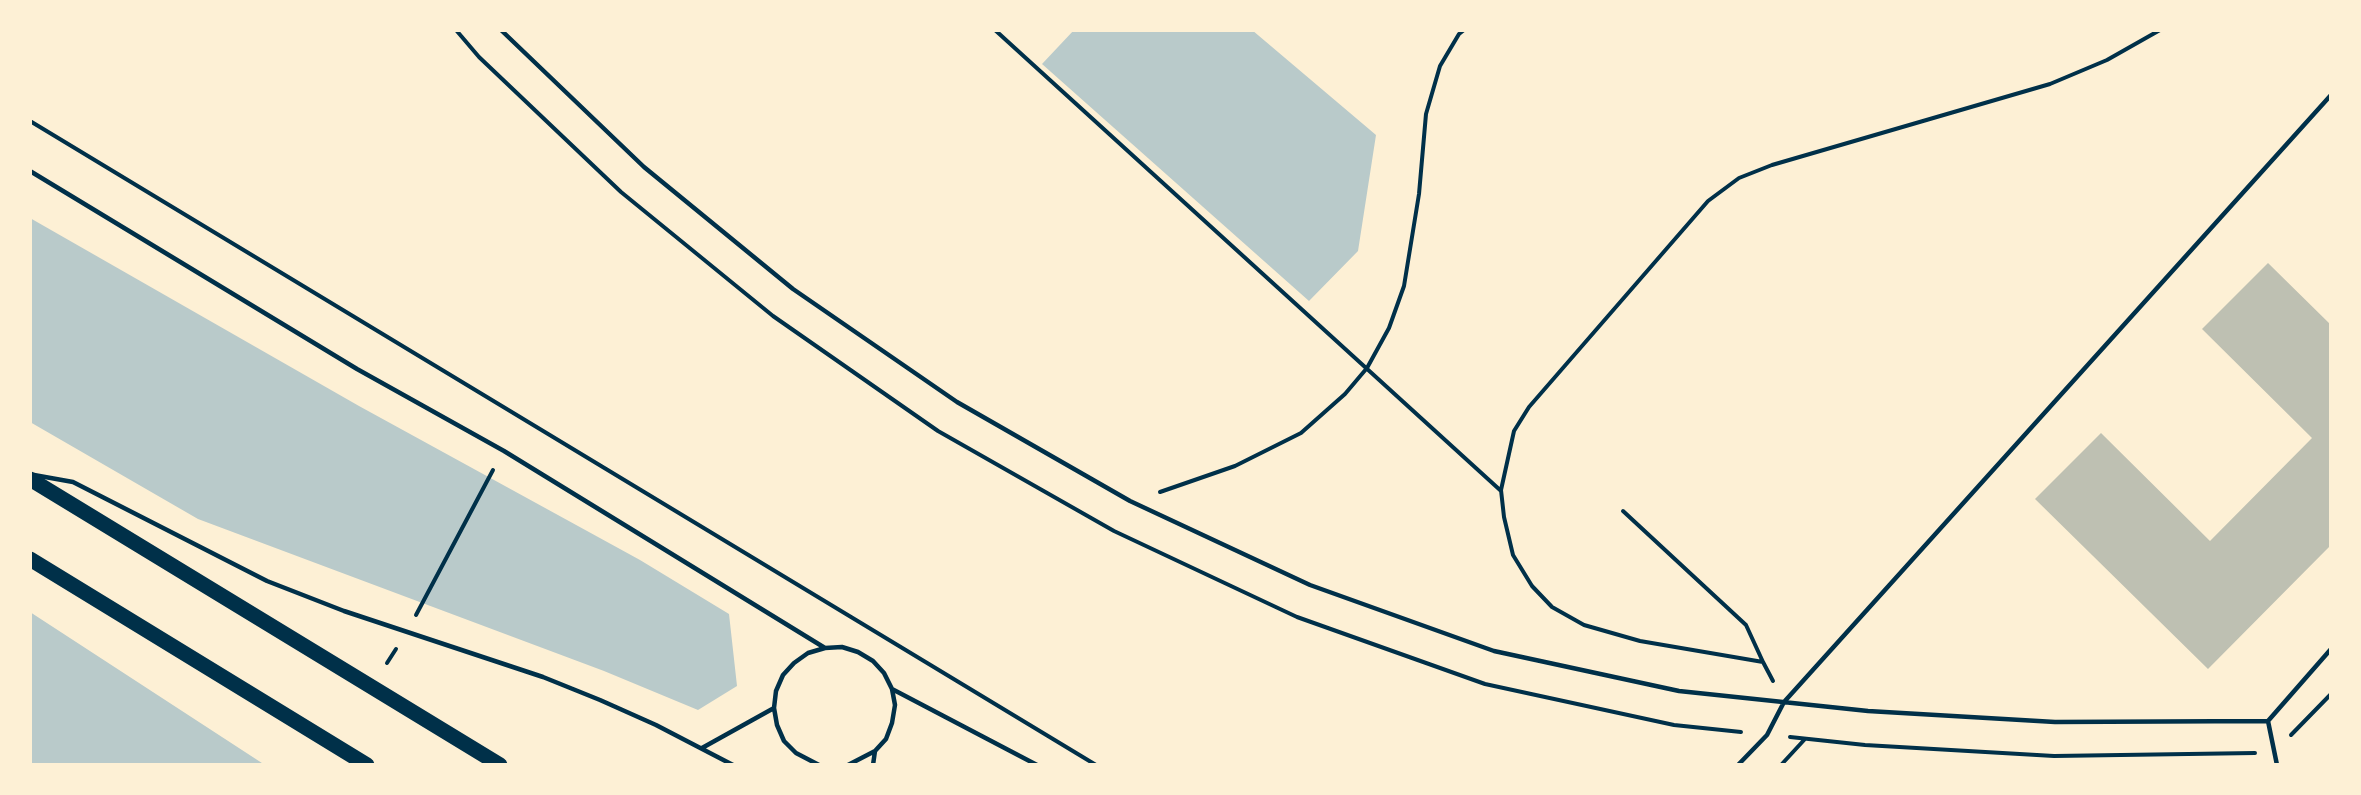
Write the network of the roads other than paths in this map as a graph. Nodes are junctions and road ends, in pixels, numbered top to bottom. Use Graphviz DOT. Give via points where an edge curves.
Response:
graph roads {
  1 [pos="501,30"];
  2 [pos="2331,95"];
  3 [pos="30,171"];
  4 [pos="30,474"];
  5 [pos="30,479"];
  6 [pos="30,559"];
  7 [pos="825,648"];
  8 [pos="2331,649"];
  9 [pos="892,689"];
  10 [pos="1784,702"];
  11 [pos="774,708"];
  12 [pos="2268,721"];
  13 [pos="702,748"];
  14 [pos="875,752"];
  15 [pos="367,765"];
  16 [pos="501,765"];
  17 [pos="733,765"];
  18 [pos="819,765"];
  19 [pos="848,765"];
  20 [pos="873,765"];
  21 [pos="1037,765"];
  22 [pos="1738,765"];
  23 [pos="2277,765"];
  1 -- 10 [label="lane" via="644,167 793,289 957,402 1130,501 1310,585 1494,651 1679,691"];
  2 -- 10 [label="lane"];
  3 -- 7 [label="lane"];
  4 -- 13 [label="lane" via="73,483 267,581 344,612 543,678 619,708"];
  5 -- 16 [label="main road"];
  6 -- 15 [label="main road"];
  7 -- 9 [label="lane" via="842,647 873,661"];
  7 -- 11 [label="lane" via="808,653 783,675"];
  8 -- 12 [label="lane"];
  9 -- 14 [label="lane" via="892,723"];
  9 -- 21 [label="lane"];
  10 -- 12 [label="lane" via="2055,722"];
  10 -- 22 [label="lane" via="1767,735"];
  11 -- 13 [label="lane"];
  11 -- 18 [label="lane" via="784,741 796,753"];
  12 -- 23 [label="lane"];
  13 -- 17 [label="lane"];
  14 -- 19 [label="lane"];
  14 -- 20 [label="lane"];
}
